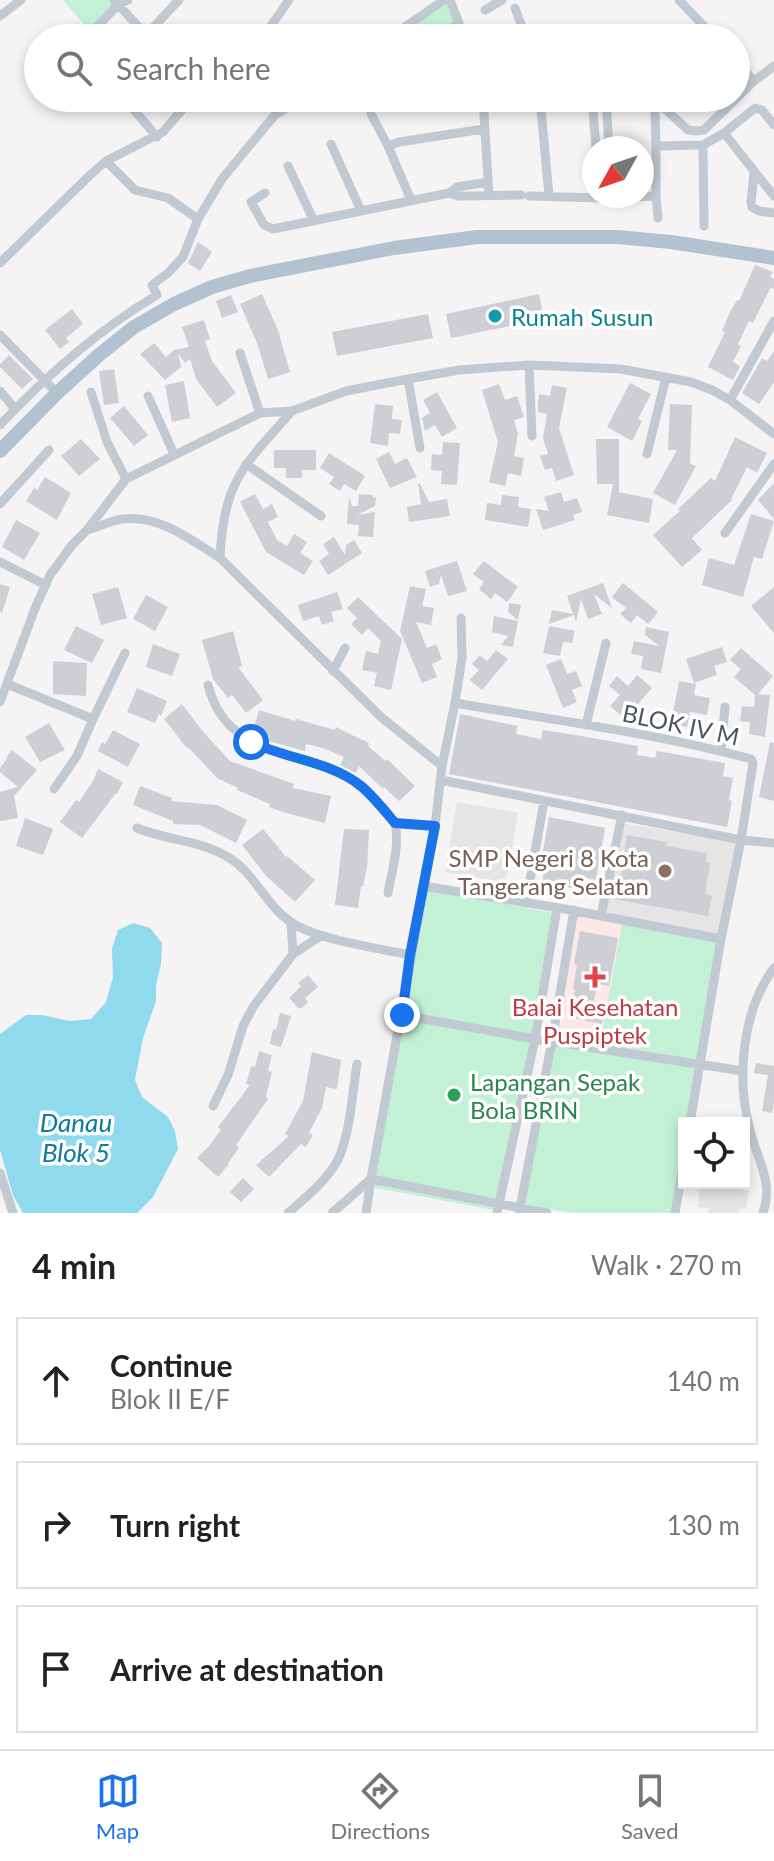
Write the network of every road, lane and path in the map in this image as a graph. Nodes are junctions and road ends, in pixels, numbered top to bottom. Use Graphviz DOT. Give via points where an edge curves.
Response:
graph roads {
  1 [pos="21,0"];
  2 [pos="179,0"];
  3 [pos="289,0"];
  4 [pos="444,0"];
  5 [pos="450,0"];
  6 [pos="502,0"];
  7 [pos="679,0"];
  8 [pos="120,2"];
  9 [pos="515,8"];
  10 [pos="485,10"];
  11 [pos="0,16"];
  12 [pos="99,24"];
  13 [pos="138,24"];
  14 [pos="158,24"];
  15 [pos="273,24"];
  16 [pos="409,24"];
  17 [pos="458,24"];
  18 [pos="521,24"];
  19 [pos="702,24"];
  20 [pos="774,66"];
  21 [pos="750,77"];
  22 [pos="754,81"];
  23 [pos="750,85"];
  24 [pos="136,112"];
  25 [pos="181,112"];
  26 [pos="280,112"];
  27 [pos="483,112"];
  28 [pos="541,112"];
  29 [pos="593,112"];
  30 [pos="607,112"];
  31 [pos="655,112"];
  32 [pos="668,112"];
  33 [pos="722,112"];
  34 [pos="371,114"];
  35 [pos="774,125"];
  36 [pos="484,129"];
  37 [pos="724,133"];
  38 [pos="595,136"];
  39 [pos="608,136"];
  40 [pos="157,137"];
  41 [pos="331,144"];
  42 [pos="703,145"];
  43 [pos="388,146"];
  44 [pos="656,146"];
  45 [pos="106,161"];
  46 [pos="288,166"];
  47 [pos="754,173"];
  48 [pos="488,182"];
  49 [pos="265,193"];
  50 [pos="449,193"];
  51 [pos="489,195"];
  52 [pos="549,196"];
  53 [pos="656,196"];
  54 [pos="774,196"];
  55 [pos="582,197"];
  56 [pos="411,200"];
  57 [pos="361,211"];
  58 [pos="774,213"];
  59 [pos="658,218"];
  60 [pos="198,219"];
  61 [pos="314,221"];
  62 [pos="704,226"];
  63 [pos="774,258"];
  64 [pos="0,263"];
  65 [pos="774,321"];
  66 [pos="0,335"];
  67 [pos="240,353"];
  68 [pos="529,365"];
  69 [pos="666,377"];
  70 [pos="408,379"];
  71 [pos="44,380"];
  72 [pos="0,391"];
  73 [pos="91,392"];
  74 [pos="57,393"];
  75 [pos="148,396"];
  76 [pos="730,400"];
  77 [pos="15,409"];
  78 [pos="292,411"];
  79 [pos="260,413"];
  80 [pos="0,425"];
  81 [pos="774,434"];
  82 [pos="532,436"];
  83 [pos="420,448"];
  84 [pos="49,450"];
  85 [pos="0,451"];
  86 [pos="174,454"];
  87 [pos="647,454"];
  88 [pos="246,464"];
  89 [pos="774,464"];
  90 [pos="126,479"];
  91 [pos="0,504"];
  92 [pos="321,516"];
  93 [pos="87,530"];
  94 [pos="725,533"];
  95 [pos="220,558"];
  96 [pos="0,562"];
  97 [pos="46,585"];
  98 [pos="461,618"];
  99 [pos="606,643"];
  100 [pos="345,648"];
  101 [pos="125,653"];
  102 [pos="333,671"];
  103 [pos="7,684"];
  104 [pos="208,685"];
  105 [pos="0,702"];
  106 [pos="455,703"];
  107 [pos="725,707"];
  108 [pos="93,719"];
  109 [pos="586,725"];
  110 [pos="721,751"];
  111 [pos="442,766"];
  112 [pos="441,780"];
  113 [pos="54,789"];
  114 [pos="544,801"];
  115 [pos="622,815"];
  116 [pos="395,823"];
  117 [pos="435,826"];
  118 [pos="137,828"];
  119 [pos="741,840"];
  120 [pos="774,843"];
  121 [pos="423,886"];
  122 [pos="388,893"];
  123 [pos="526,903"];
  124 [pos="557,908"];
  125 [pos="574,910"];
  126 [pos="601,916"];
  127 [pos="291,923"];
  128 [pos="321,936"];
  129 [pos="721,939"];
  130 [pos="293,954"];
  131 [pos="410,955"];
  132 [pos="774,968"];
  133 [pos="402,1015"];
  134 [pos="535,1039"];
  135 [pos="552,1041"];
  136 [pos="357,1064"];
  137 [pos="700,1064"];
  138 [pos="743,1071"];
  139 [pos="213,1106"];
  140 [pos="691,1117"];
  141 [pos="0,1173"];
  142 [pos="371,1179"];
  143 [pos="679,1189"];
  144 [pos="498,1208"];
  145 [pos="519,1210"];
  146 [pos="290,1212"];
  147 [pos="13,1213"];
  148 [pos="332,1213"];
  149 [pos="366,1213"];
  150 [pos="547,1213"];
  151 [pos="675,1213"];
  152 [pos="763,1213"];
  1 -- 11 [label="street"];
  2 -- 14 [label="street"];
  3 -- 15 [label="street"];
  4 -- 16 [label="street"];
  5 -- 17 [label="street"];
  6 -- 10 [label="street"];
  7 -- 19 [label="street"];
  8 -- 12 [label="street"];
  8 -- 13 [label="street"];
  9 -- 18 [label="street"];
  20 -- 22 [label="street"];
  21 -- 22 [label="street"];
  22 -- 23 [label="street"];
  24 -- 40 [label="street"];
  25 -- 40 [label="street"];
  26 -- 60 [label="street" via="222,179"];
  27 -- 36 [label="street"];
  28 -- 52 [label="street"];
  29 -- 38 [label="street"];
  30 -- 39 [label="street"];
  31 -- 44 [label="street"];
  32 -- 33 [label="street" via="696,131"];
  34 -- 43 [label="street"];
  35 -- 37 [label="street" via="755,108"];
  36 -- 43 [label="street"];
  36 -- 48 [label="street"];
  37 -- 42 [label="street"];
  37 -- 47 [label="street"];
  40 -- 45 [label="street"];
  41 -- 57 [label="street"];
  42 -- 44 [label="street"];
  42 -- 62 [label="street"];
  43 -- 56 [label="street"];
  44 -- 53 [label="street"];
  45 -- 60 [label="street" via="135,190 168,198"];
  45 -- 64 [label="street"];
  46 -- 61 [label="street"];
  47 -- 54 [label="street"];
  47 -- 58 [label="street" via="752,207"];
  48 -- 50 [label="street"];
  48 -- 51 [label="street"];
  49 -- 61 [label="street" via="251,202 268,228"];
  50 -- 51 [label="street"];
  50 -- 56 [label="street"];
  51 -- 52 [label="street"];
  52 -- 55 [label="street"];
  53 -- 59 [label="street"];
  56 -- 57 [label="street"];
  57 -- 61 [label="street"];
  60 -- 71 [label="street" via="183,257 152,285 157,295 122,315"];
  63 -- 74 [label="main road" via="617,237 477,237 394,248 212,287 134,327"];
  65 -- 76 [label="street"];
  66 -- 71 [label="street"];
  67 -- 79 [label="street"];
  68 -- 69 [label="street" via="621,369"];
  68 -- 70 [label="street"];
  68 -- 82 [label="street"];
  69 -- 76 [label="street"];
  69 -- 87 [label="street"];
  70 -- 78 [label="street" via="346,391"];
  70 -- 83 [label="street"];
  71 -- 74 [label="street"];
  71 -- 77 [label="street"];
  72 -- 77 [label="street"];
  73 -- 90 [label="street"];
  74 -- 85 [label="main road"];
  75 -- 86 [label="street"];
  76 -- 81 [label="street"];
  77 -- 80 [label="street"];
  78 -- 79 [label="street"];
  78 -- 88 [label="street"];
  79 -- 86 [label="street"];
  84 -- 91 [label="street"];
  86 -- 90 [label="street"];
  88 -- 92 [label="street"];
  88 -- 95 [label="street" via="227,507"];
  89 -- 94 [label="street"];
  90 -- 93 [label="street"];
  93 -- 95 [label="street" via="117,520 148,520"];
  93 -- 97 [label="street"];
  95 -- 102 [label="street"];
  96 -- 97 [label="street"];
  97 -- 103 [label="street"];
  98 -- 106 [label="street"];
  99 -- 109 [label="street"];
  100 -- 102 [label="street"];
  101 -- 108 [label="street"];
  102 -- 111 [label="street"];
  103 -- 105 [label="street"];
  103 -- 108 [label="street"];
  104 -- 116 [label="street" via="211,699 240,734 265,749 349,779"];
  106 -- 109 [label="street, BLOK IV M"];
  106 -- 111 [label="street"];
  107 -- 110 [label="street"];
  108 -- 113 [label="street" via="77,756"];
  109 -- 110 [label="street, BLOK IV M"];
  110 -- 119 [label="street, BLOK IV M" via="753,760"];
  111 -- 112 [label="street"];
  112 -- 114 [label="street"];
  112 -- 117 [label="street"];
  114 -- 115 [label="street"];
  114 -- 123 [label="street"];
  115 -- 119 [label="street"];
  115 -- 126 [label="street"];
  116 -- 117 [label="street"];
  116 -- 122 [label="street"];
  117 -- 121 [label="street"];
  118 -- 127 [label="street" via="227,856"];
  119 -- 120 [label="street"];
  119 -- 129 [label="street"];
  121 -- 123 [label="street"];
  121 -- 131 [label="street"];
  123 -- 124 [label="street"];
  124 -- 125 [label="street"];
  124 -- 134 [label="street"];
  125 -- 126 [label="street"];
  125 -- 135 [label="street"];
  126 -- 129 [label="street"];
  127 -- 128 [label="street"];
  127 -- 130 [label="street"];
  128 -- 130 [label="street"];
  128 -- 131 [label="street"];
  129 -- 137 [label="street"];
  130 -- 139 [label="street" via="253,1007"];
  131 -- 133 [label="street"];
  132 -- 138 [label="street" via="756,1001"];
  133 -- 134 [label="street"];
  133 -- 142 [label="street"];
  134 -- 135 [label="street"];
  134 -- 144 [label="street"];
  135 -- 137 [label="street"];
  135 -- 145 [label="street"];
  136 -- 146 [label="street" via="347,1132 335,1166"];
  137 -- 138 [label="street"];
  137 -- 140 [label="street"];
  138 -- 152 [label="street" via="750,1131 769,1186"];
  141 -- 147 [label="street"];
  142 -- 144 [label="street"];
  142 -- 148 [label="street"];
  142 -- 149 [label="street"];
  143 -- 151 [label="street"];
  144 -- 145 [label="street"];
  145 -- 150 [label="street"];
}
